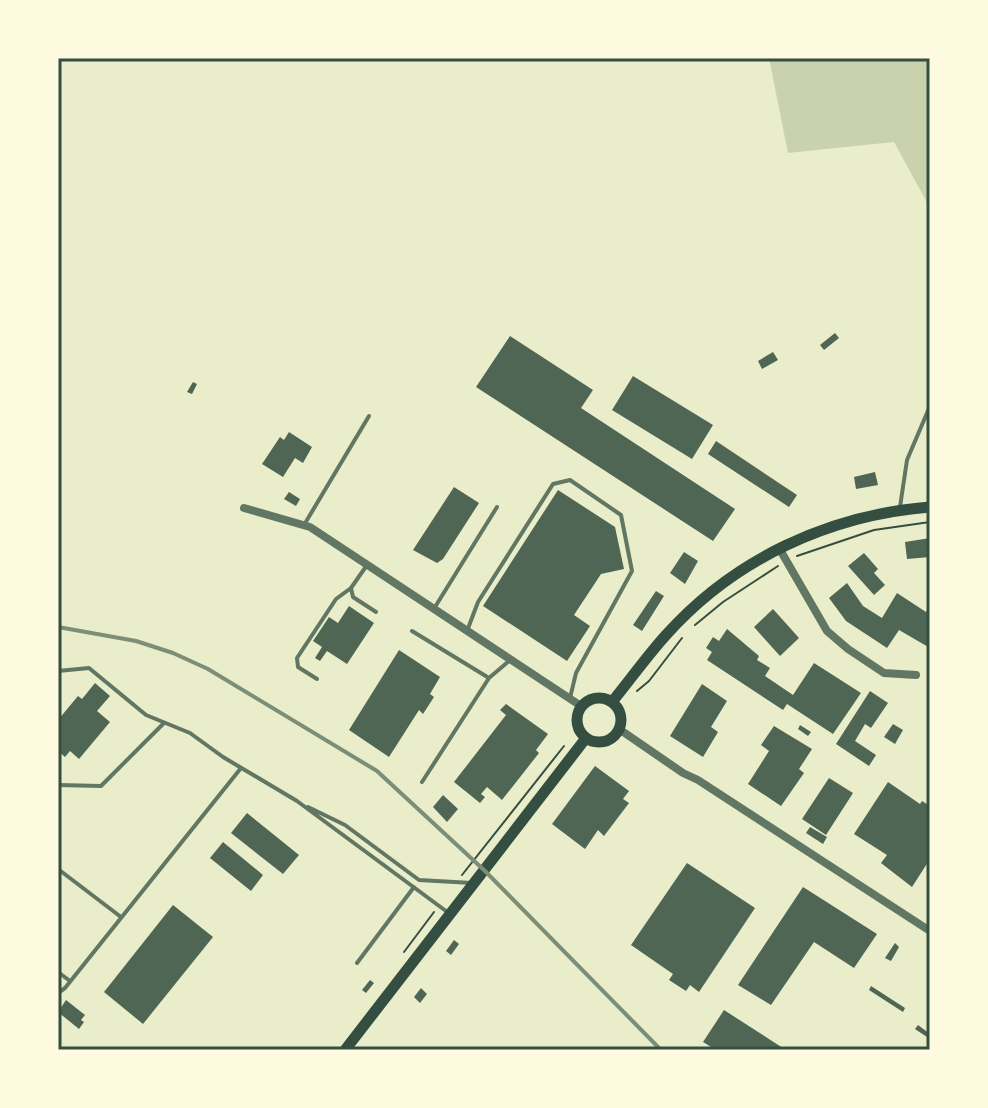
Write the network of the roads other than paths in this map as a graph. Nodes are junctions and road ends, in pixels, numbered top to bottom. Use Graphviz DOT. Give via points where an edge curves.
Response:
graph roads {
  1 [pos="930,406"];
  2 [pos="369,416"];
  3 [pos="497,507"];
  4 [pos="930,507"];
  5 [pos="244,508"];
  6 [pos="900,510"];
  7 [pos="304,525"];
  8 [pos="779,548"];
  9 [pos="367,565"];
  10 [pos="351,588"];
  11 [pos="433,609"];
  12 [pos="376,612"];
  13 [pos="412,631"];
  14 [pos="467,631"];
  15 [pos="510,659"];
  16 [pos="58,671"];
  17 [pos="916,675"];
  18 [pos="489,678"];
  19 [pos="317,679"];
  20 [pos="570,699"];
  21 [pos="612,702"];
  22 [pos="581,706"];
  23 [pos="164,723"];
  24 [pos="619,729"];
  25 [pos="586,738"];
  26 [pos="241,768"];
  27 [pos="422,782"];
  28 [pos="58,785"];
  29 [pos="297,801"];
  30 [pos="58,869"];
  31 [pos="475,884"];
  32 [pos="414,887"];
  33 [pos="451,914"];
  34 [pos="121,917"];
  35 [pos="930,931"];
  36 [pos="357,963"];
  37 [pos="58,972"];
  38 [pos="70,981"];
  39 [pos="58,993"];
  40 [pos="345,1050"];
  1 -- 6 [label="lane" via="907,460"];
  2 -- 7 [label="lane"];
  3 -- 11 [label="lane"];
  4 -- 6 [label="main road"];
  5 -- 7 [label="street"];
  6 -- 8 [label="main road" via="858,518"];
  7 -- 9 [label="street"];
  8 -- 17 [label="street" via="827,631 884,673"];
  8 -- 21 [label="main road" via="701,600 665,635"];
  9 -- 10 [label="lane"];
  9 -- 11 [label="street"];
  10 -- 12 [label="lane" via="353,597"];
  10 -- 19 [label="lane" via="336,599 297,658 298,667"];
  11 -- 14 [label="street"];
  13 -- 18 [label="lane"];
  14 -- 15 [label="street"];
  14 -- 20 [label="lane" via="478,602 553,484 570,480 621,515 632,571 576,673"];
  15 -- 18 [label="lane"];
  15 -- 20 [label="street"];
  16 -- 23 [label="lane" via="89,668 146,715"];
  18 -- 27 [label="lane"];
  20 -- 22 [label="street"];
  21 -- 22 [label="main road" via="593,698"];
  21 -- 24 [label="main road" via="619,712"];
  22 -- 25 [label="main road" via="576,722"];
  23 -- 26 [label="lane" via="190,733"];
  23 -- 28 [label="lane" via="101,786"];
  24 -- 25 [label="main road" via="602,742"];
  24 -- 35 [label="street"];
  25 -- 31 [label="main road"];
  26 -- 29 [label="lane"];
  26 -- 34 [label="lane"];
  29 -- 31 [label="lane" via="345,825 419,880"];
  29 -- 32 [label="lane"];
  30 -- 34 [label="lane"];
  31 -- 33 [label="main road"];
  32 -- 33 [label="lane"];
  32 -- 36 [label="lane"];
  33 -- 40 [label="main road"];
  34 -- 38 [label="lane"];
  37 -- 38 [label="lane"];
  38 -- 39 [label="lane"];
}
